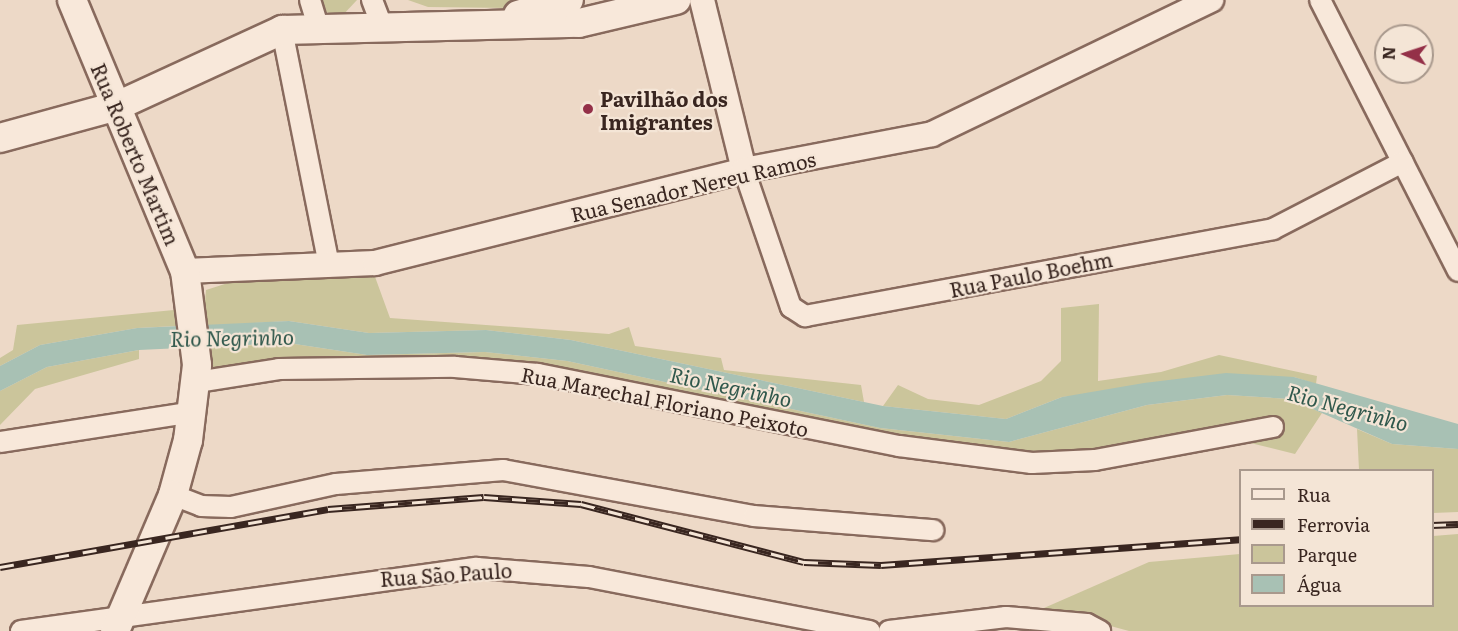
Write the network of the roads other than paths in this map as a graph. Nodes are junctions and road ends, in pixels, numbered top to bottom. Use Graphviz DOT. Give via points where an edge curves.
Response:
graph roads {
  1 [pos="72,0"];
  2 [pos="372,0"];
  3 [pos="569,0"];
  4 [pos="676,0"];
  5 [pos="702,0"];
  6 [pos="1211,0"];
  7 [pos="1320,0"];
  8 [pos="314,13"];
  9 [pos="489,21"];
  10 [pos="382,26"];
  11 [pos="282,30"];
  12 [pos="117,106"];
  13 [pos="0,138"];
  14 [pos="1402,162"];
  15 [pos="744,170"];
  16 [pos="329,266"];
  17 [pos="184,271"];
  18 [pos="1458,271"];
  19 [pos="197,373"];
  20 [pos="193,412"];
  21 [pos="1273,427"];
  22 [pos="0,442"];
  23 [pos="173,495"];
  24 [pos="933,530"];
  25 [pos="119,623"];
  26 [pos="21,631"];
  27 [pos="870,631"];
  28 [pos="889,631"];
  29 [pos="1100,631"];
  1 -- 12 [label="main road, Rua Roberto Martim"];
  2 -- 10 [label="street"];
  3 -- 9 [label="main road"];
  4 -- 9 [label="main road" via="579,23"];
  5 -- 15 [label="street"];
  6 -- 15 [label="street, Rua Senador Nereu Ramos" via="954,126"];
  7 -- 14 [label="street"];
  8 -- 10 [label="main road"];
  8 -- 11 [label="main road"];
  9 -- 10 [label="main road"];
  11 -- 12 [label="main road"];
  11 -- 16 [label="street"];
  12 -- 13 [label="main road"];
  12 -- 17 [label="main road, Rua Roberto Martim"];
  14 -- 15 [label="street, Rua Paulo Boehm" via="1274,229 805,316 792,308"];
  14 -- 18 [label="street"];
  15 -- 16 [label="street, Rua Senador Nereu Ramos" via="397,259"];
  16 -- 17 [label="street, Rua Senador Nereu Ramos"];
  17 -- 19 [label="main road, Rua Roberto Martim" via="193,310"];
  19 -- 20 [label="main road, Rua Roberto Martim"];
  19 -- 21 [label="street, Rua Marechal Floriano Peixoto" via="455,368 538,374 899,446 1032,463 1095,460"];
  20 -- 22 [label="street"];
  20 -- 23 [label="main road, Rua Roberto Martim"];
  23 -- 24 [label="street" via="201,506 231,507 336,484 503,470 754,516"];
  23 -- 25 [label="main road, Rua Roberto Martim"];
  25 -- 26 [label="street, Rua São Paulo"];
  25 -- 27 [label="street, Rua São Paulo" via="417,573 512,568 589,577"];
  28 -- 29 [label="street" via="1006,617 1087,624"];
}
